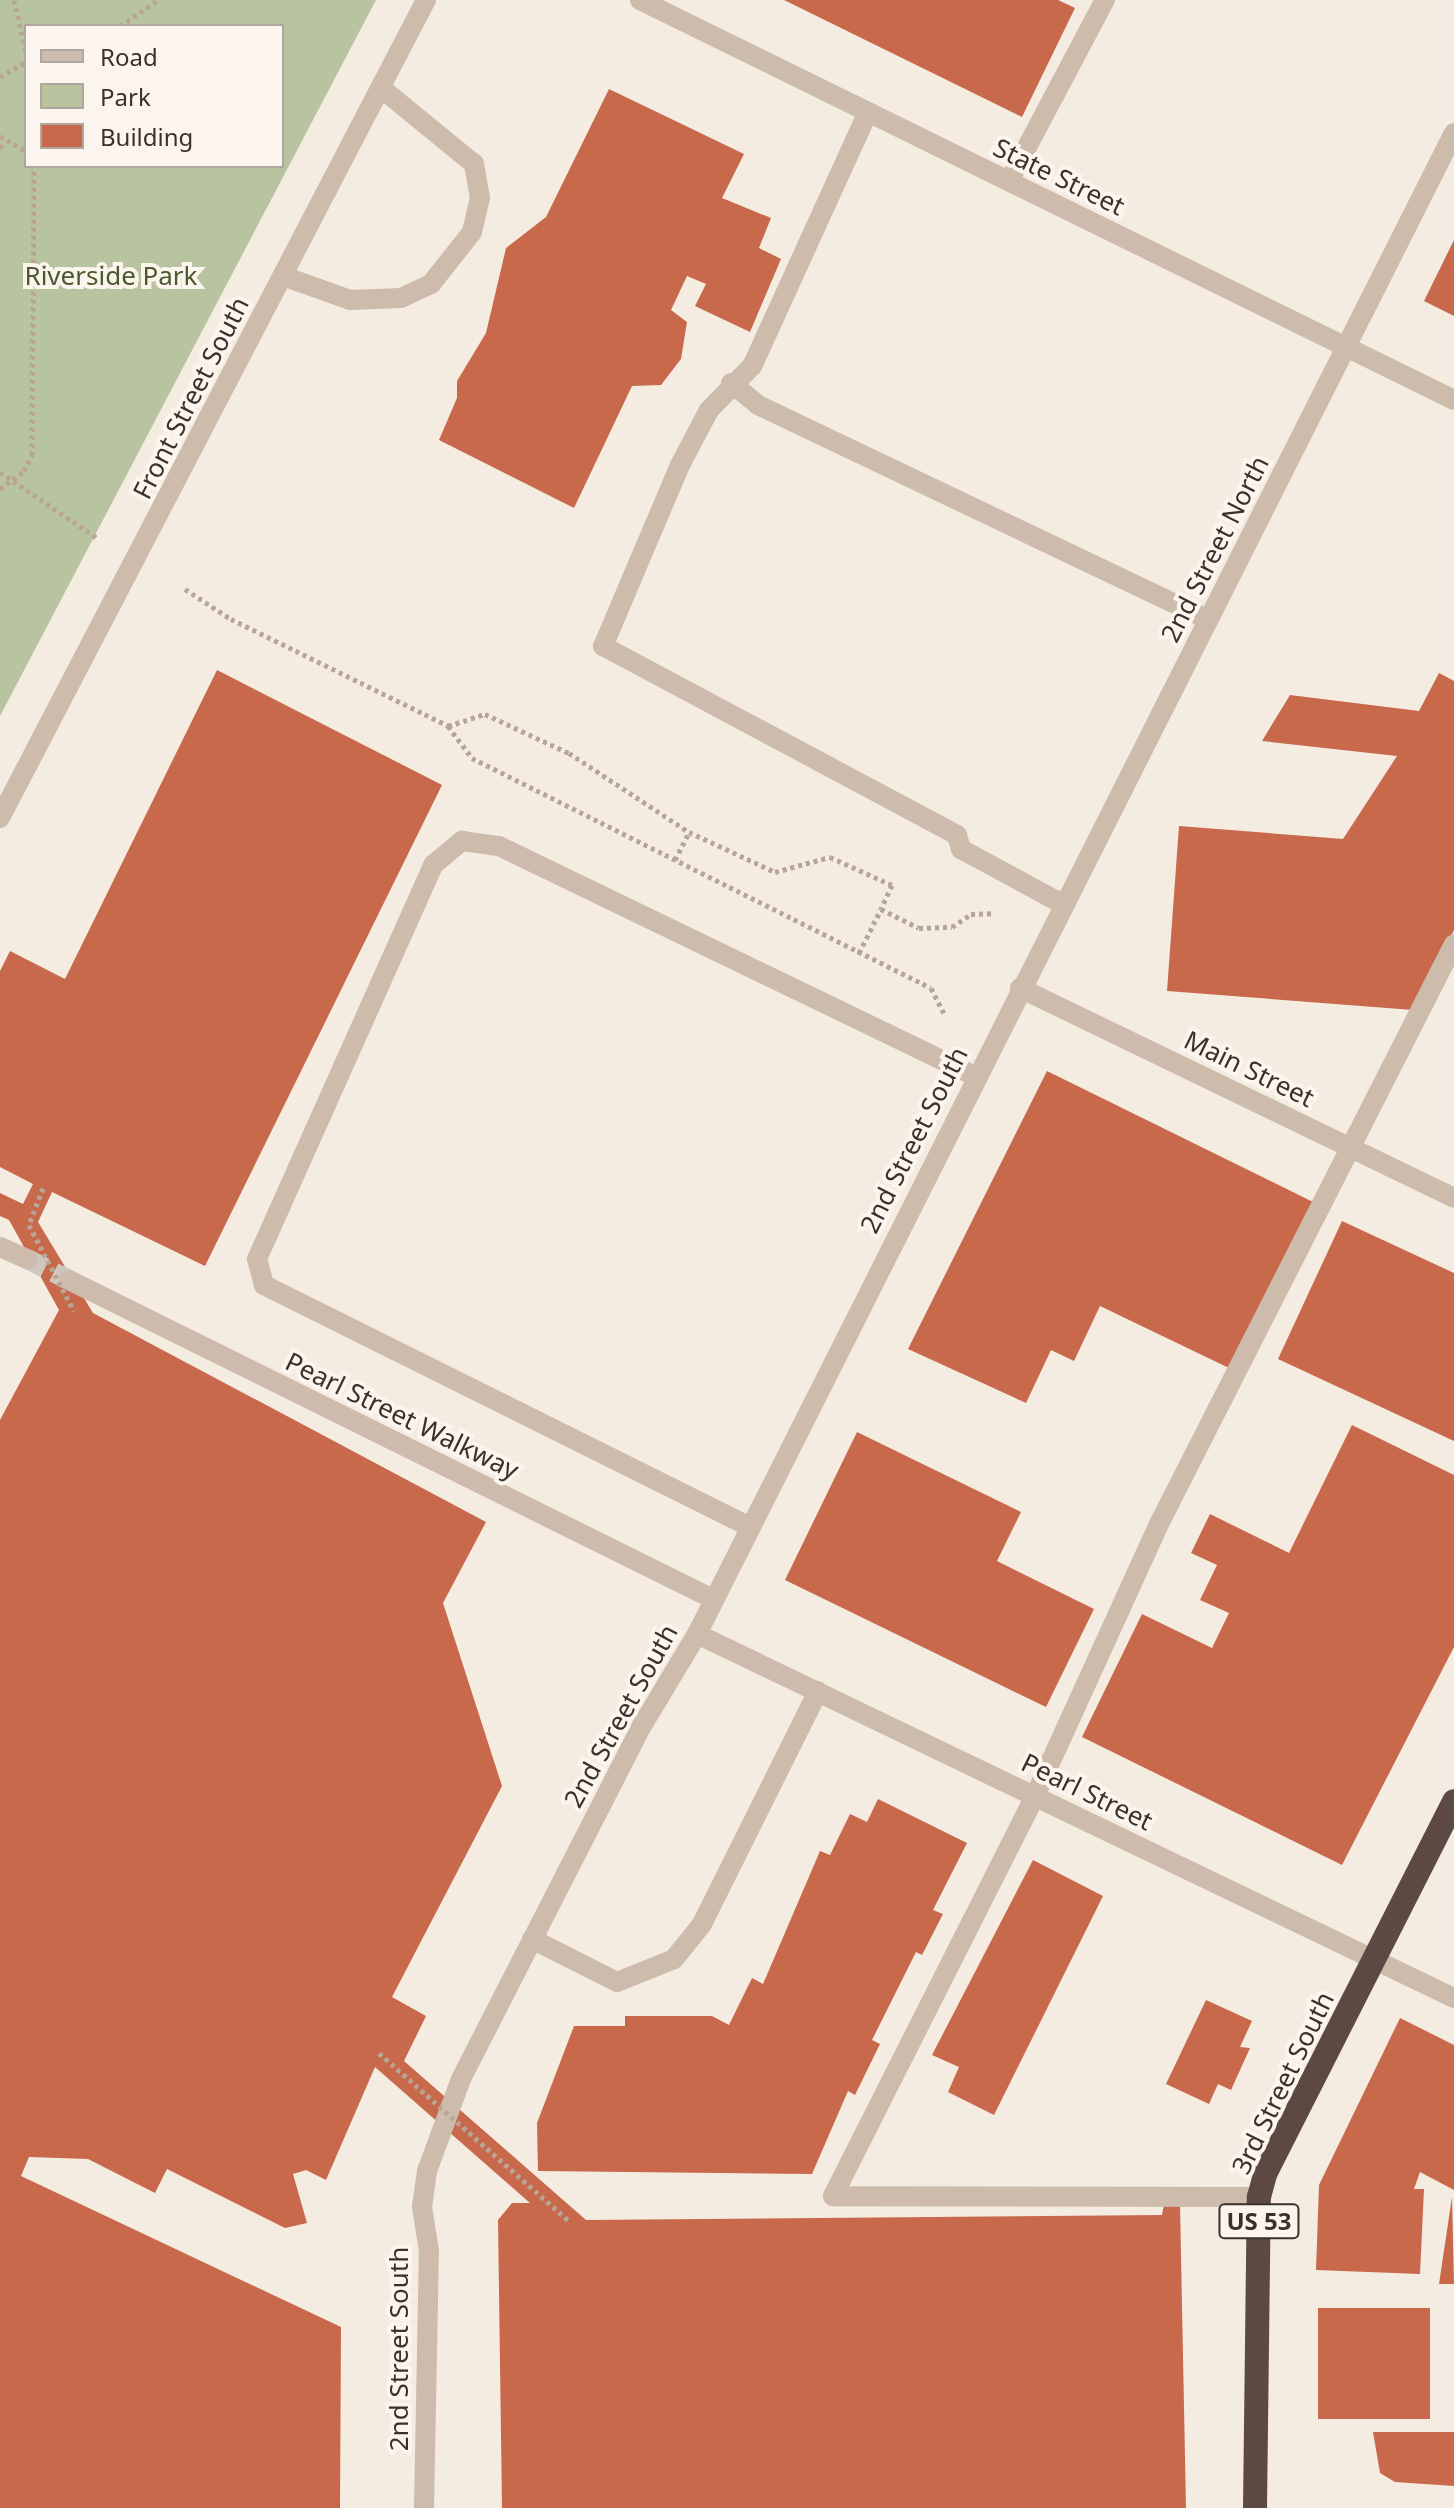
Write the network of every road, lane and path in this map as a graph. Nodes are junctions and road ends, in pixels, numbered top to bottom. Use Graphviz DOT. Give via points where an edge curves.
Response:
graph roads {
  1 [pos="14,0"];
  2 [pos="158,0"];
  3 [pos="426,0"];
  4 [pos="640,0"];
  5 [pos="1105,0"];
  6 [pos="668,6"];
  7 [pos="123,24"];
  8 [pos="24,44"];
  9 [pos="24,63"];
  10 [pos="0,77"];
  11 [pos="381,88"];
  12 [pos="868,112"];
  13 [pos="1454,133"];
  14 [pos="0,136"];
  15 [pos="5,142"];
  16 [pos="0,148"];
  17 [pos="24,150"];
  18 [pos="34,168"];
  19 [pos="1009,181"];
  20 [pos="283,276"];
  21 [pos="1346,347"];
  22 [pos="731,383"];
  23 [pos="1454,400"];
  24 [pos="0,472"];
  25 [pos="11,483"];
  26 [pos="0,489"];
  27 [pos="97,538"];
  28 [pos="185,589"];
  29 [pos="1208,620"];
  30 [pos="448,726"];
  31 [pos="0,818"];
  32 [pos="689,832"];
  33 [pos="675,860"];
  34 [pos="1064,905"];
  35 [pos="881,909"];
  36 [pos="994,913"];
  37 [pos="1454,944"];
  38 [pos="859,953"];
  39 [pos="1020,988"];
  40 [pos="944,1013"];
  41 [pos="975,1076"];
  42 [pos="1349,1147"];
  43 [pos="43,1188"];
  44 [pos="1454,1198"];
  45 [pos="0,1247"];
  46 [pos="27,1259"];
  47 [pos="69,1280"];
  48 [pos="74,1311"];
  49 [pos="750,1527"];
  50 [pos="713,1599"];
  51 [pos="697,1634"];
  52 [pos="818,1691"];
  53 [pos="1035,1796"];
  54 [pos="1454,1801"];
  55 [pos="532,1939"];
  56 [pos="1373,1960"];
  57 [pos="1454,1998"];
  58 [pos="379,2053"];
  59 [pos="1259,2197"];
  60 [pos="568,2220"];
  61 [pos="424,2508"];
  62 [pos="1255,2508"];
  1 -- 8 [label="path"];
  2 -- 7 [label="path"];
  3 -- 11 [label="street, Front Street South"];
  4 -- 6 [label="street, State Street"];
  5 -- 19 [label="street"];
  6 -- 12 [label="street, State Street"];
  9 -- 10 [label="path"];
  11 -- 20 [label="street, Front Street South"];
  11 -- 20 [label="street" via="474,164 480,198 472,232 431,284 401,298 350,300"];
  12 -- 19 [label="street, State Street"];
  12 -- 22 [label="street" via="752,366"];
  13 -- 21 [label="street, 2nd Street North"];
  14 -- 15 [label="path"];
  15 -- 16 [label="path"];
  15 -- 17 [label="path"];
  18 -- 25 [label="path" via="32,455"];
  19 -- 21 [label="street, State Street"];
  20 -- 31 [label="street, Front Street South"];
  21 -- 23 [label="street, State Street"];
  21 -- 29 [label="street, 2nd Street North"];
  22 -- 29 [label="street" via="758,405"];
  22 -- 34 [label="street" via="709,410 680,465 603,646 957,835 961,849"];
  24 -- 25 [label="path"];
  25 -- 26 [label="path"];
  25 -- 27 [label="path"];
  28 -- 30 [label="path" via="231,619"];
  29 -- 34 [label="street, 2nd Street North"];
  30 -- 32 [label="path" via="485,714 569,753"];
  30 -- 33 [label="path" via="472,758"];
  32 -- 33 [label="path"];
  32 -- 35 [label="path" via="775,872 830,857 892,885"];
  33 -- 38 [label="path"];
  34 -- 39 [label="street, 2nd Street North"];
  35 -- 36 [label="path" via="919,928 952,927 971,914"];
  35 -- 38 [label="path"];
  37 -- 42 [label="street"];
  38 -- 40 [label="path" via="931,988"];
  39 -- 41 [label="street, 2nd Street South"];
  39 -- 42 [label="street, Main Street"];
  41 -- 49 [label="street, 2nd Street South"];
  41 -- 49 [label="street" via="499,846 462,841 433,865 257,1269 264,1285"];
  42 -- 44 [label="street, Main Street"];
  42 -- 53 [label="street" via="1161,1520"];
  43 -- 48 [label="path, bridge" via="29,1225"];
  45 -- 46 [label="street"];
  47 -- 50 [label="street, Pearl Street Walkway"];
  49 -- 50 [label="street, 2nd Street South"];
  50 -- 51 [label="street, 2nd Street South"];
  51 -- 52 [label="street, Pearl Street"];
  51 -- 55 [label="street, 2nd Street South"];
  52 -- 53 [label="street, Pearl Street"];
  52 -- 55 [label="street" via="702,1924 674,1959 617,1982"];
  53 -- 56 [label="street, Pearl Street"];
  53 -- 59 [label="street" via="833,2196"];
  54 -- 56 [label="highway, 3rd Street South / US 53"];
  55 -- 61 [label="street, 2nd Street South" via="461,2079 427,2171 422,2207 429,2251"];
  56 -- 57 [label="street, Pearl Street"];
  56 -- 59 [label="highway, 3rd Street South / US 53" via="1275,2152"];
  58 -- 60 [label="path, bridge"];
  59 -- 62 [label="highway, 3rd Street South / US 53"];
}
